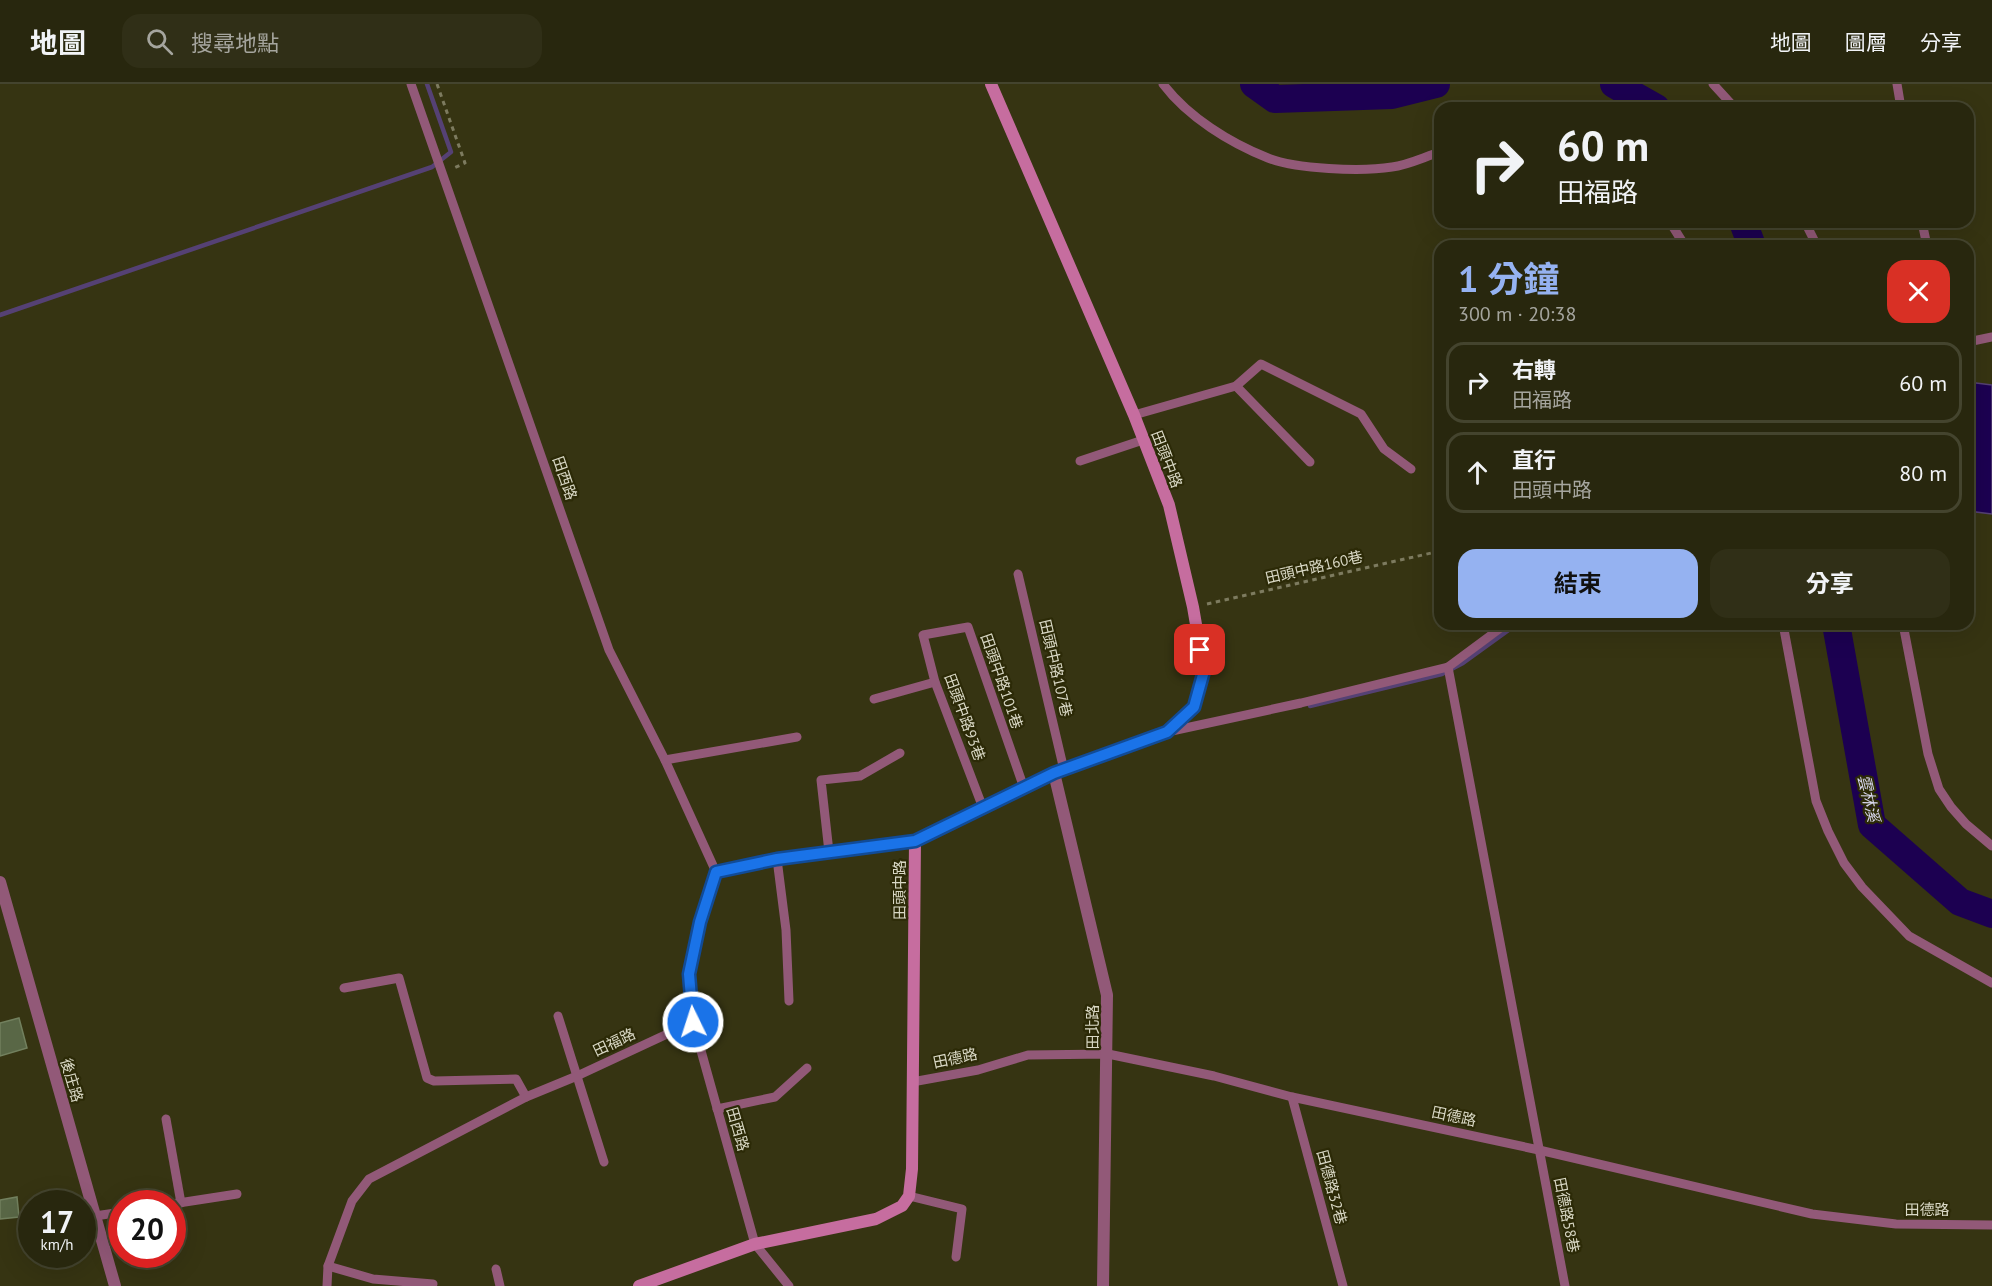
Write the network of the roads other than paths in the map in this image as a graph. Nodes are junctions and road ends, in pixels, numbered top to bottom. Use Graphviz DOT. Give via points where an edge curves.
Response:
graph roads {
  1 [pos="411,84"];
  2 [pos="990,84"];
  3 [pos="1163,84"];
  4 [pos="1713,84"];
  5 [pos="1896,84"];
  6 [pos="1730,102"];
  7 [pos="1900,102"];
  8 [pos="1434,154"];
  9 [pos="1992,337"];
  10 [pos="1974,341"];
  11 [pos="1236,386"];
  12 [pos="1134,415"];
  13 [pos="1143,440"];
  14 [pos="1080,461"];
  15 [pos="1310,462"];
  16 [pos="1411,469"];
  17 [pos="1018,574"];
  18 [pos="1498,630"];
  19 [pos="1784,630"];
  20 [pos="1904,630"];
  21 [pos="923,635"];
  22 [pos="1448,667"];
  23 [pos="935,681"];
  24 [pos="874,699"];
  25 [pos="1167,732"];
  26 [pos="797,737"];
  27 [pos="900,753"];
  28 [pos="665,760"];
  29 [pos="1059,772"];
  30 [pos="1024,788"];
  31 [pos="983,808"];
  32 [pos="915,841"];
  33 [pos="1992,846"];
  34 [pos="830,852"];
  35 [pos="777,859"];
  36 [pos="716,872"];
  37 [pos="0,882"];
  38 [pos="1992,983"];
  39 [pos="344,988"];
  40 [pos="789,1001"];
  41 [pos="558,1016"];
  42 [pos="693,1022"];
  43 [pos="1108,1054"];
  44 [pos="807,1068"];
  45 [pos="577,1076"];
  46 [pos="912,1082"];
  47 [pos="526,1097"];
  48 [pos="1292,1097"];
  49 [pos="717,1109"];
  50 [pos="166,1119"];
  51 [pos="1539,1150"];
  52 [pos="604,1162"];
  53 [pos="88,1190"];
  54 [pos="175,1190"];
  55 [pos="237,1194"];
  56 [pos="909,1196"];
  57 [pos="186,1202"];
  58 [pos="96,1220"];
  59 [pos="1992,1225"];
  60 [pos="755,1244"];
  61 [pos="956,1257"];
  62 [pos="328,1266"];
  63 [pos="496,1269"];
  64 [pos="433,1284"];
  65 [pos="115,1286"];
  66 [pos="327,1286"];
  67 [pos="500,1286"];
  68 [pos="639,1286"];
  69 [pos="789,1286"];
  70 [pos="1103,1286"];
  71 [pos="1343,1286"];
  72 [pos="1565,1286"];
  1 -- 28 [label="lane, 田西路" via="609,650"];
  2 -- 12 [label="street, 田頭中路"];
  3 -- 8 [label="lane" via="1205,123 1270,159 1337,169 1392,167"];
  4 -- 6 [label="lane"];
  5 -- 7 [label="lane"];
  9 -- 10 [label="lane"];
  11 -- 12 [label="lane"];
  11 -- 15 [label="lane"];
  11 -- 16 [label="lane" via="1261,364 1361,414 1384,449"];
  12 -- 13 [label="street, 田頭中路"];
  13 -- 14 [label="lane"];
  13 -- 25 [label="street, 田頭中路" via="1169,505 1204,671 1194,707"];
  17 -- 29 [label="lane, 田頭中路107巷"];
  18 -- 22 [label="lane"];
  19 -- 38 [label="lane" via="1816,801 1844,863 1909,936"];
  20 -- 33 [label="lane" via="1928,754 1940,789 1966,824"];
  21 -- 23 [label="lane, 田頭中路93巷"];
  21 -- 30 [label="lane, 田頭中路101巷" via="968,627"];
  22 -- 25 [label="lane"];
  22 -- 51 [label="lane, 田德路58巷"];
  23 -- 24 [label="lane"];
  23 -- 31 [label="lane, 田頭中路93巷"];
  25 -- 29 [label="street, 田頭中路"];
  26 -- 28 [label="lane"];
  27 -- 34 [label="lane" via="860,776 821,780"];
  28 -- 36 [label="lane, 田西路"];
  29 -- 30 [label="street, 田頭中路"];
  29 -- 43 [label="street, 田北路" via="1107,995"];
  30 -- 31 [label="street, 田頭中路"];
  31 -- 32 [label="street, 田頭中路"];
  32 -- 34 [label="lane"];
  32 -- 46 [label="street, 田頭中路"];
  34 -- 35 [label="lane"];
  35 -- 36 [label="lane"];
  35 -- 40 [label="lane"];
  36 -- 42 [label="lane" via="689,974"];
  37 -- 53 [label="street, 後庄路"];
  39 -- 47 [label="lane" via="399,978 427,1078 516,1079"];
  41 -- 45 [label="lane"];
  42 -- 45 [label="lane, 田福路"];
  42 -- 49 [label="lane, 田西路"];
  43 -- 46 [label="lane, 田德路" via="1028,1055 978,1070"];
  43 -- 48 [label="lane, 田德路"];
  43 -- 70 [label="street, 田北路"];
  44 -- 49 [label="lane" via="776,1097"];
  45 -- 47 [label="lane, 田福路"];
  45 -- 52 [label="lane"];
  46 -- 56 [label="street, 田頭中路"];
  47 -- 62 [label="lane, 田福路" via="369,1179 352,1201"];
  48 -- 51 [label="lane, 田德路"];
  48 -- 71 [label="lane, 田德路32巷"];
  49 -- 60 [label="lane, 田西路"];
  50 -- 54 [label="lane"];
  51 -- 59 [label="lane, 田德路" via="1812,1214 1896,1224"];
  51 -- 72 [label="lane, 田德路58巷"];
  55 -- 57 [label="lane"];
  56 -- 60 [label="street" via="902,1206 876,1219"];
  56 -- 61 [label="lane" via="962,1209"];
  58 -- 65 [label="street, 後庄路"];
  60 -- 68 [label="street"];
  60 -- 69 [label="lane"];
  62 -- 64 [label="lane" via="373,1279"];
  62 -- 66 [label="lane, 田福路"];
  63 -- 67 [label="lane"];
}
